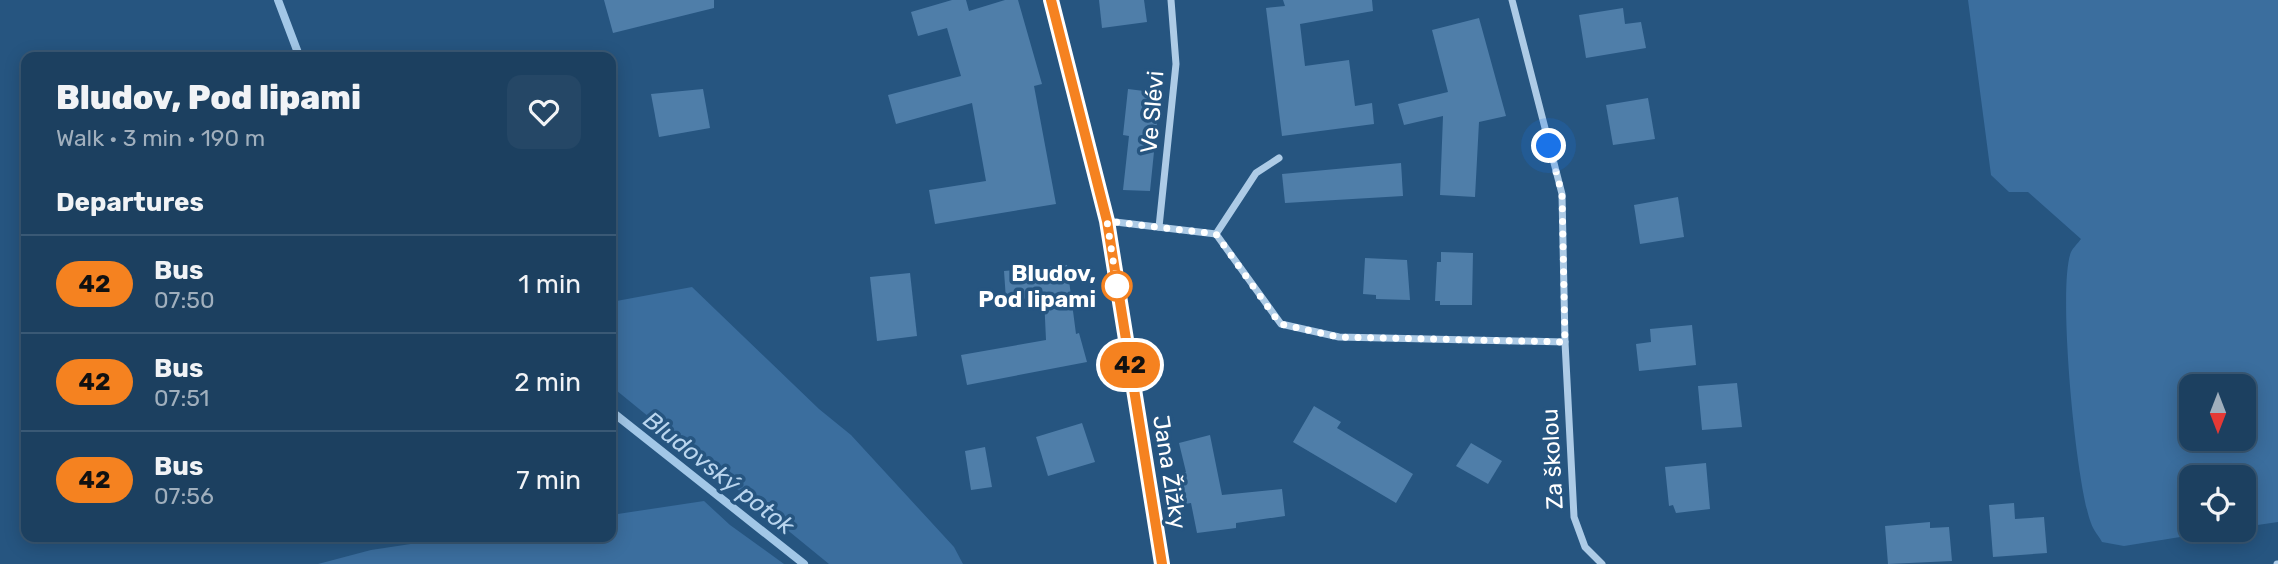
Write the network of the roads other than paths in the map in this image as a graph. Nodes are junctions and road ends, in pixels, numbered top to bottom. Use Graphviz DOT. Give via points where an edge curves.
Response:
graph roads {
  1 [pos="1051,0"];
  2 [pos="1171,0"];
  3 [pos="1512,0"];
  4 [pos="1279,158"];
  5 [pos="1107,221"];
  6 [pos="1159,227"];
  7 [pos="1216,234"];
  8 [pos="1565,342"];
  9 [pos="1162,564"];
  10 [pos="1602,564"];
  1 -- 5 [label="street, Jana Žižky"];
  2 -- 6 [label="street, Ve Slévi" via="1176,64"];
  3 -- 8 [label="street, Za školou" via="1562,194"];
  4 -- 7 [label="street" via="1256,173"];
  5 -- 6 [label="street"];
  5 -- 9 [label="street, Jana Žižky"];
  6 -- 7 [label="street"];
  7 -- 8 [label="street" via="1280,324 1339,337"];
  8 -- 10 [label="street, Za školou" via="1574,517 1585,547"];
}
